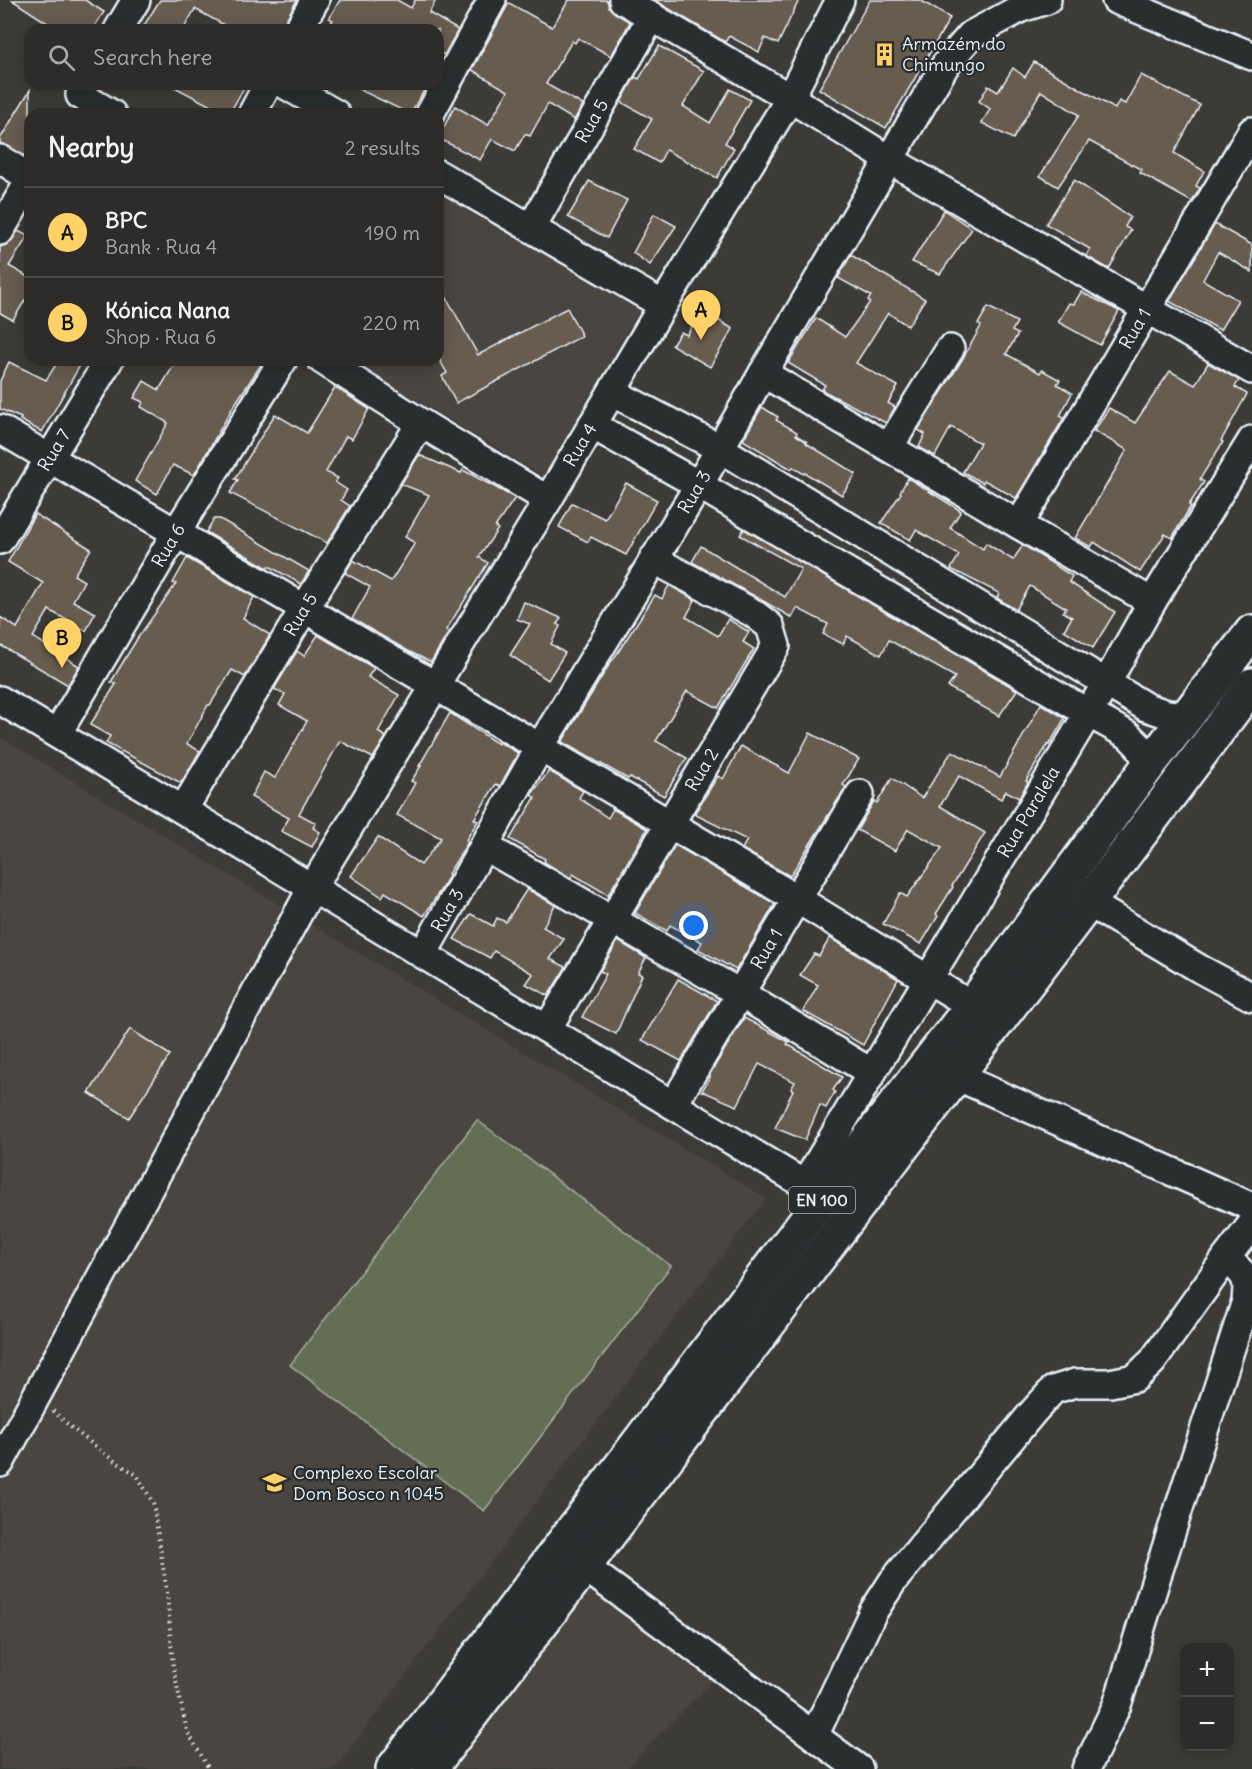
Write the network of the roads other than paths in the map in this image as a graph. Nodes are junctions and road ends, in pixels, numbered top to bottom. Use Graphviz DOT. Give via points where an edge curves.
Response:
graph roads {
  1 [pos="315,0"];
  2 [pos="492,0"];
  3 [pos="623,0"];
  4 [pos="840,0"];
  5 [pos="1047,0"];
  6 [pos="1116,0"];
  7 [pos="130,2"];
  8 [pos="652,16"];
  9 [pos="121,24"];
  10 [pos="301,24"];
  11 [pos="1252,56"];
  12 [pos="444,87"];
  13 [pos="265,90"];
  14 [pos="295,90"];
  15 [pos="442,90"];
  16 [pos="79,98"];
  17 [pos="790,98"];
  18 [pos="100,108"];
  19 [pos="255,108"];
  20 [pos="326,108"];
  21 [pos="432,108"];
  22 [pos="1252,131"];
  23 [pos="0,159"];
  24 [pos="890,160"];
  25 [pos="24,175"];
  26 [pos="444,177"];
  27 [pos="24,189"];
  28 [pos="531,228"];
  29 [pos="0,231"];
  30 [pos="663,305"];
  31 [pos="1147,309"];
  32 [pos="950,348"];
  33 [pos="105,366"];
  34 [pos="279,366"];
  35 [pos="331,366"];
  36 [pos="1252,370"];
  37 [pos="763,373"];
  38 [pos="612,392"];
  39 [pos="421,423"];
  40 [pos="592,425"];
  41 [pos="0,429"];
  42 [pos="1252,440"];
  43 [pos="889,447"];
  44 [pos="719,448"];
  45 [pos="50,458"];
  46 [pos="699,485"];
  47 [pos="548,500"];
  48 [pos="1019,525"];
  49 [pos="176,533"];
  50 [pos="0,540"];
  51 [pos="653,559"];
  52 [pos="1152,602"];
  53 [pos="304,609"];
  54 [pos="1252,632"];
  55 [pos="1107,682"];
  56 [pos="1252,685"];
  57 [pos="435,686"];
  58 [pos="0,700"];
  59 [pos="1088,713"];
  60 [pos="1188,716"];
  61 [pos="57,734"];
  62 [pos="540,747"];
  63 [pos="1149,765"];
  64 [pos="860,794"];
  65 [pos="183,810"];
  66 [pos="669,823"];
  67 [pos="484,846"];
  68 [pos="312,888"];
  69 [pos="797,899"];
  70 [pos="1089,903"];
  71 [pos="612,920"];
  72 [pos="423,954"];
  73 [pos="928,979"];
  74 [pos="741,994"];
  75 [pos="1252,997"];
  76 [pos="972,1006"];
  77 [pos="547,1029"];
  78 [pos="872,1073"];
  79 [pos="956,1076"];
  80 [pos="674,1105"];
  81 [pos="815,1190"];
  82 [pos="1252,1207"];
  83 [pos="1252,1224"];
  84 [pos="1226,1258"];
  85 [pos="0,1463"];
  86 [pos="585,1567"];
  87 [pos="814,1736"];
  88 [pos="848,1766"];
  89 [pos="393,1769"];
  90 [pos="430,1769"];
  91 [pos="1086,1769"];
  1 -- 10 [label="street"];
  2 -- 12 [label="street"];
  3 -- 8 [label="street"];
  4 -- 17 [label="street, Rua 4"];
  5 -- 24 [label="street, Rua 3" via="1022,8 971,35 946,64"];
  6 -- 11 [label="street"];
  7 -- 9 [label="street"];
  8 -- 17 [label="street"];
  8 -- 28 [label="street, Rua 5"];
  13 -- 19 [label="street"];
  14 -- 20 [label="street"];
  15 -- 21 [label="street"];
  16 -- 18 [label="street"];
  17 -- 24 [label="street"];
  17 -- 30 [label="street, Rua 4"];
  22 -- 31 [label="street, Rua 1"];
  23 -- 25 [label="street"];
  24 -- 31 [label="street"];
  24 -- 37 [label="street, Rua 3"];
  26 -- 28 [label="street"];
  27 -- 29 [label="street"];
  28 -- 30 [label="street"];
  30 -- 38 [label="street, Rua 4"];
  31 -- 36 [label="street"];
  31 -- 48 [label="street, Rua 1"];
  32 -- 43 [label="street"];
  33 -- 45 [label="street, Rua 7"];
  34 -- 49 [label="street, Rua 6"];
  35 -- 39 [label="street"];
  37 -- 43 [label="street"];
  37 -- 44 [label="street, Rua 3"];
  38 -- 40 [label="street, Rua 4"];
  38 -- 44 [label="street"];
  39 -- 47 [label="street"];
  39 -- 53 [label="street, Rua 5"];
  40 -- 46 [label="street"];
  40 -- 47 [label="street, Rua 4"];
  41 -- 45 [label="street"];
  42 -- 52 [label="street, Rua Paralela"];
  43 -- 48 [label="street"];
  44 -- 46 [label="street, Rua 3"];
  44 -- 55 [label="street"];
  45 -- 49 [label="street"];
  45 -- 50 [label="street, Rua 7"];
  46 -- 51 [label="street, Rua 3"];
  46 -- 59 [label="street"];
  47 -- 57 [label="street, Rua 4"];
  48 -- 52 [label="street"];
  49 -- 53 [label="street"];
  49 -- 61 [label="street, Rua 6"];
  51 -- 62 [label="street, Rua 3"];
  51 -- 66 [label="street, Rua 2" via="753,613 770,626 776,646"];
  52 -- 55 [label="street, Rua Paralela"];
  53 -- 57 [label="street"];
  53 -- 65 [label="street, Rua 5"];
  54 -- 60 [label="main road, EN 100"];
  55 -- 59 [label="street, Rua Paralela"];
  55 -- 60 [label="street" via="1146,707"];
  56 -- 70 [label="main road, EN 100"];
  57 -- 62 [label="street"];
  57 -- 68 [label="street, Rua 4"];
  58 -- 61 [label="street"];
  59 -- 63 [label="street" via="1128,735"];
  59 -- 73 [label="street, Rua Paralela"];
  60 -- 63 [label="main road, EN 100"];
  61 -- 65 [label="street"];
  62 -- 66 [label="street"];
  62 -- 67 [label="street, Rua 3"];
  63 -- 76 [label="main road, EN 100"];
  64 -- 69 [label="street, Rua 1"];
  65 -- 68 [label="street"];
  66 -- 69 [label="street"];
  66 -- 71 [label="street, Rua 2"];
  67 -- 71 [label="street"];
  67 -- 72 [label="street, Rua 3"];
  68 -- 72 [label="street"];
  68 -- 85 [label="street, Rua 4"];
  69 -- 73 [label="street"];
  69 -- 74 [label="street, Rua 1"];
  70 -- 75 [label="street"];
  70 -- 79 [label="main road, EN 100"];
  71 -- 74 [label="street"];
  71 -- 77 [label="street, Rua 2"];
  72 -- 77 [label="street"];
  73 -- 76 [label="street"];
  73 -- 78 [label="street, Rua Paralela"];
  74 -- 78 [label="street"];
  74 -- 80 [label="street, Rua 1"];
  76 -- 81 [label="main road, EN 100"];
  77 -- 80 [label="street"];
  78 -- 81 [label="street, Rua Paralela"];
  79 -- 82 [label="street"];
  79 -- 86 [label="main road, EN 100"];
  80 -- 81 [label="street"];
  81 -- 89 [label="main road, EN 100"];
  83 -- 84 [label="street"];
  84 -- 87 [label="street" via="1152,1362 1135,1378 1064,1386 1053,1390 1033,1412 893,1581 873,1612"];
  84 -- 91 [label="street" via="1248,1283 1246,1300 1117,1705"];
  86 -- 87 [label="street"];
  86 -- 90 [label="main road, EN 100"];
  87 -- 88 [label="street"];
}
